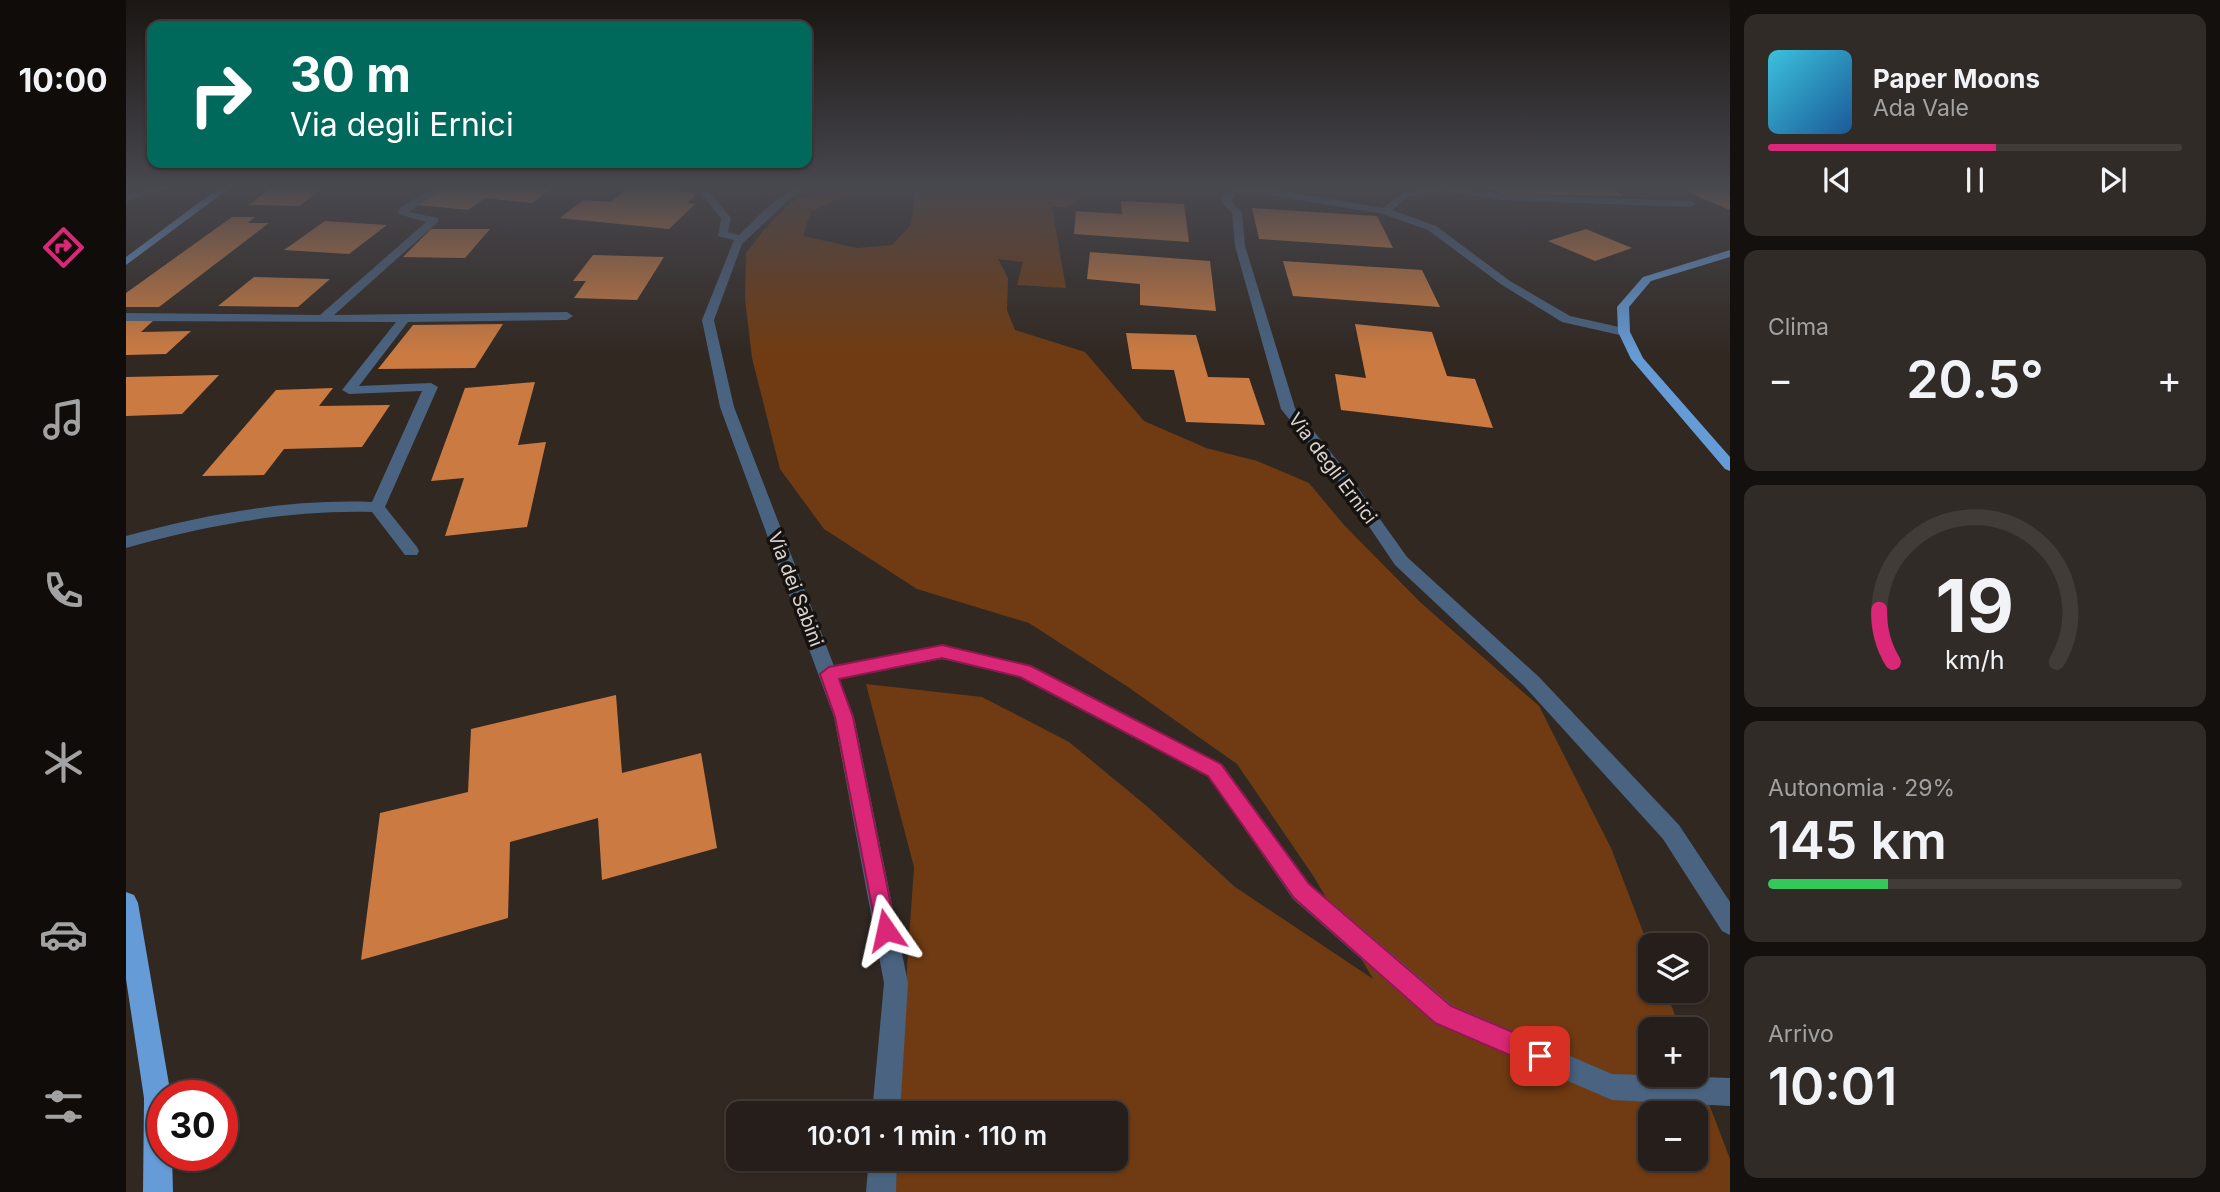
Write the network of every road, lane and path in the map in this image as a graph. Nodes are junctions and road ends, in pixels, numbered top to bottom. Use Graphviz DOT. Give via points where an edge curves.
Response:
graph roads {
  1 [pos="152,243"];
  2 [pos="409,243"];
  3 [pos="737,243"];
  4 [pos="1240,243"];
  5 [pos="1452,243"];
  6 [pos="1730,253"];
  7 [pos="126,262"];
  8 [pos="566,316"];
  9 [pos="126,317"];
  10 [pos="323,319"];
  11 [pos="404,319"];
  12 [pos="1624,332"];
  13 [pos="1727,461"];
  14 [pos="377,507"];
  15 [pos="126,542"];
  16 [pos="411,551"];
  17 [pos="829,674"];
  18 [pos="126,903"];
  19 [pos="1730,922"];
  20 [pos="1730,1092"];
  21 [pos="887,1101"];
  22 [pos="882,1171"];
  23 [pos="158,1192"];
  24 [pos="881,1192"];
  1 -- 7 [label="main road"];
  2 -- 10 [label="street"];
  3 -- 17 [label="street, Via dei Sabini" via="708,320 727,407"];
  4 -- 19 [label="street, Via degli Ernici" via="1289,408 1401,561 1532,682 1671,832"];
  5 -- 12 [label="street, Via degli Ernici" via="1566,319"];
  6 -- 12 [label="main road" via="1647,279 1623,307"];
  8 -- 11 [label="street"];
  9 -- 10 [label="street"];
  10 -- 11 [label="street"];
  11 -- 14 [label="street" via="349,390 432,387"];
  12 -- 13 [label="main road" via="1637,359"];
  14 -- 15 [label="street" via="345,505 188,524"];
  14 -- 16 [label="street"];
  17 -- 20 [label="street" via="942,652 1024,671 1214,770 1301,891 1443,1014 1612,1087"];
  17 -- 21 [label="street, Via dei Sabini" via="844,717 896,983"];
  18 -- 23 [label="main road" via="158,1098"];
  22 -- 24 [label="street"];
}
